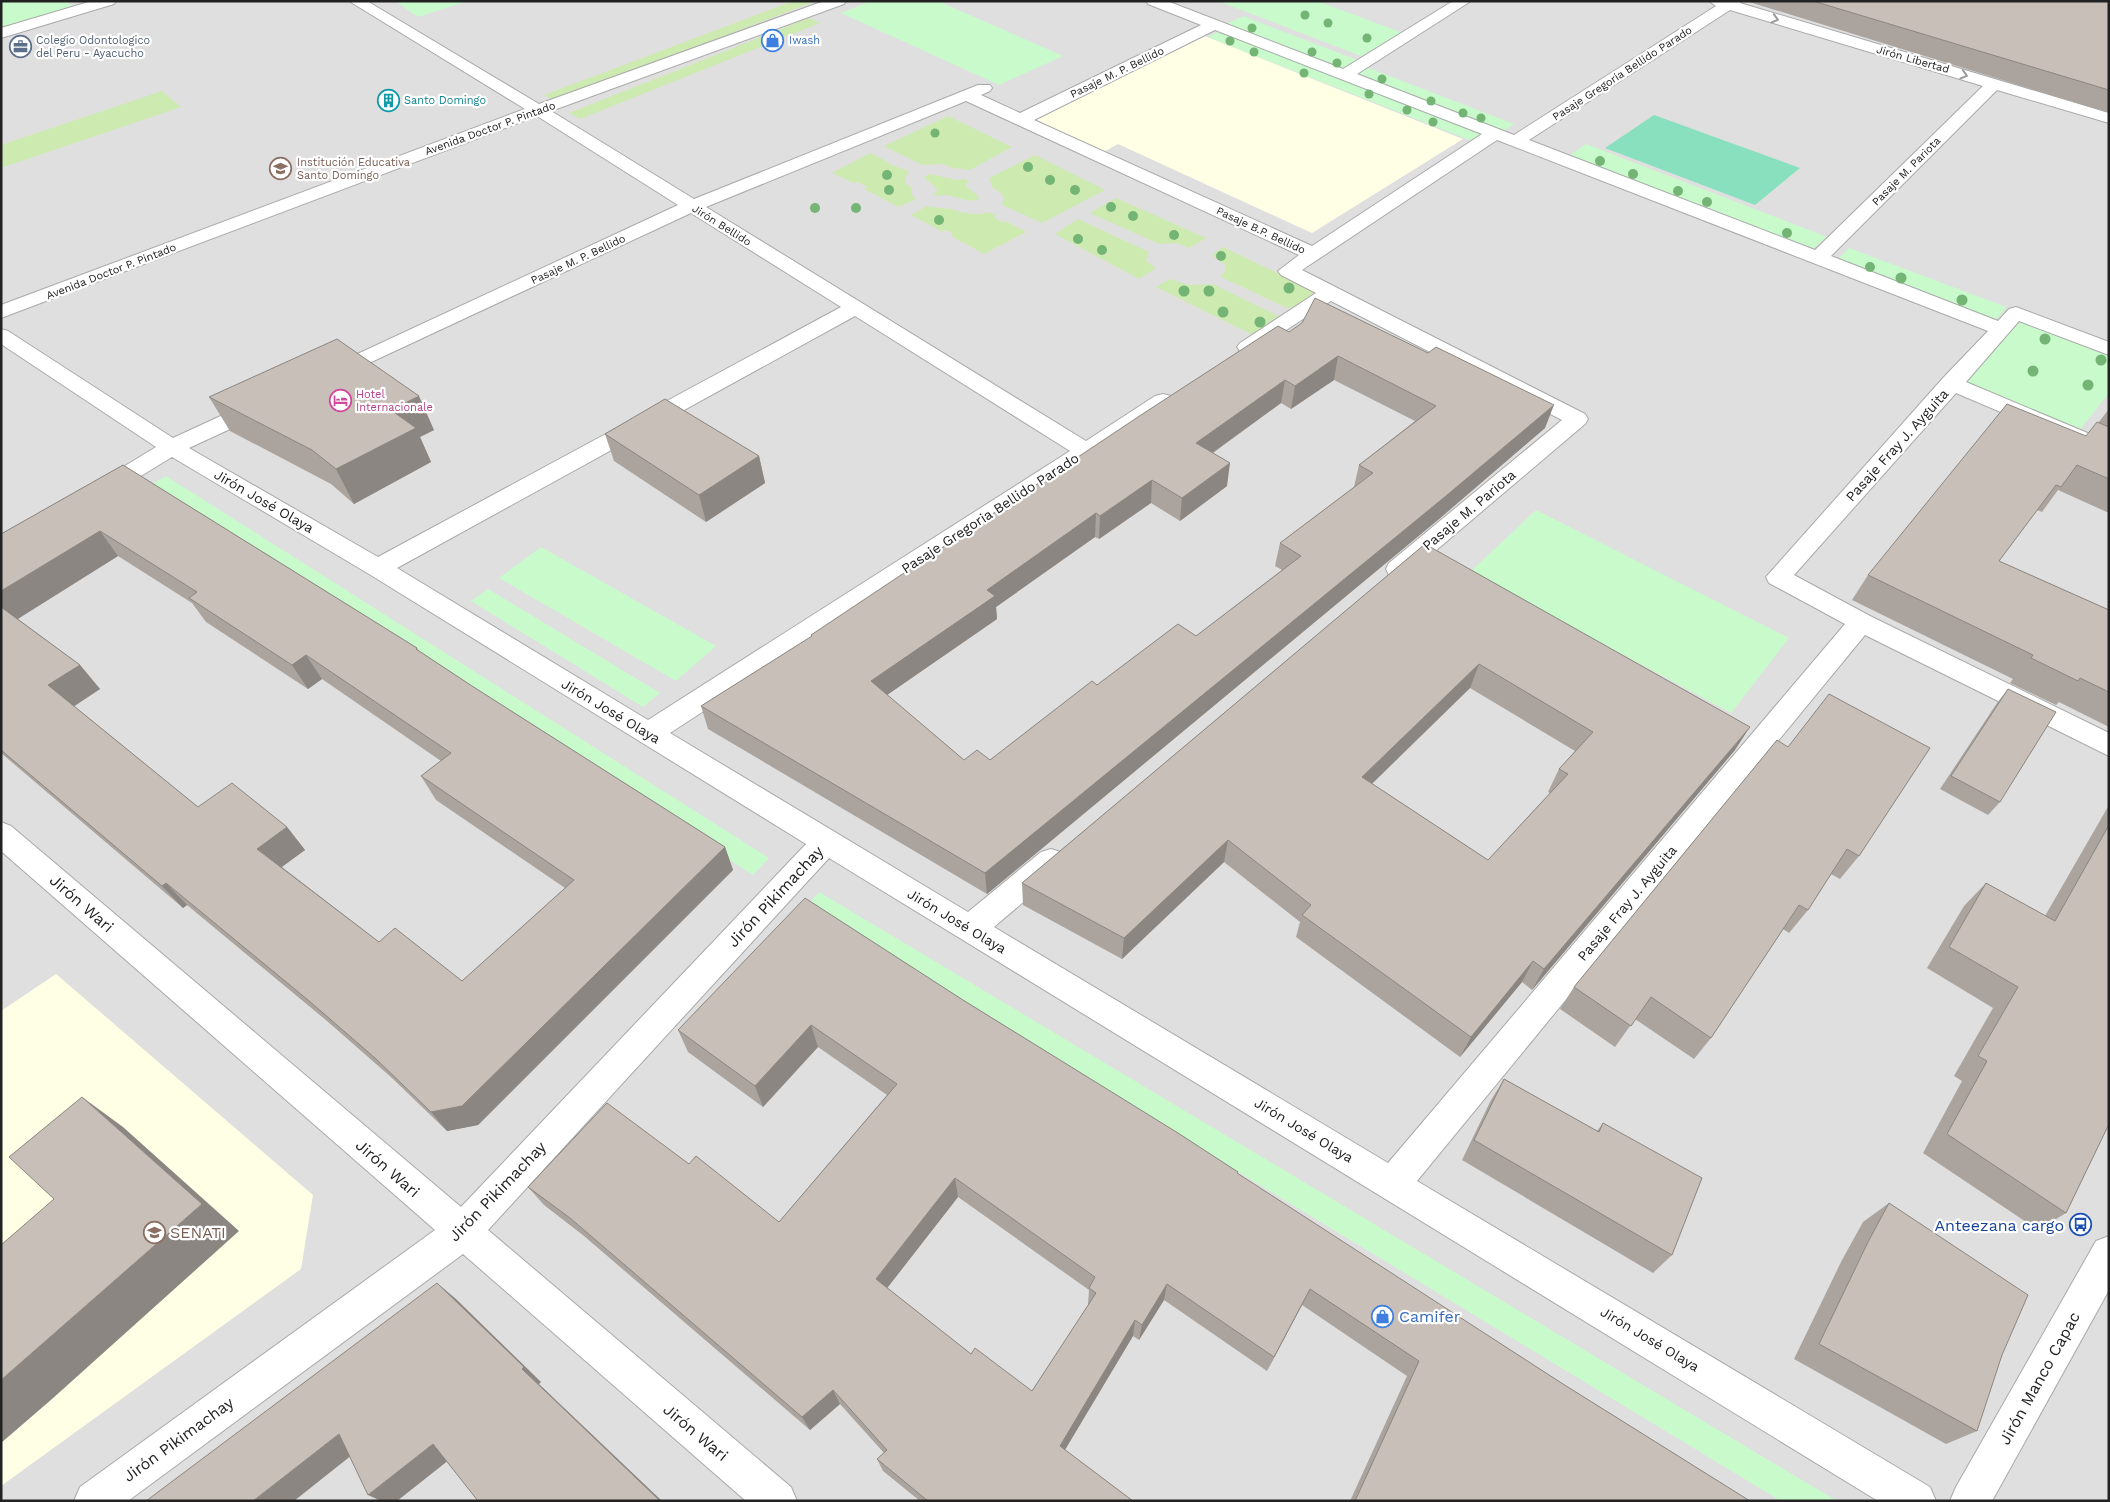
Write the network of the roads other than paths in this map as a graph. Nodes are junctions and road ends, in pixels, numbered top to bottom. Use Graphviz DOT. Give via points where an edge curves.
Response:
graph roads {
  1 [pos="109,1"];
  2 [pos="356,1"];
  3 [pos="839,1"];
  4 [pos="1153,1"];
  5 [pos="1464,1"];
  6 [pos="1726,2"];
  7 [pos="1213,25"];
  8 [pos="1,33"];
  9 [pos="1345,75"];
  10 [pos="1995,84"];
  11 [pos="990,85"];
  12 [pos="966,95"];
  13 [pos="538,110"];
  14 [pos="2109,118"];
  15 [pos="1020,120"];
  16 [pos="1496,133"];
  17 [pos="1516,141"];
  18 [pos="692,206"];
  19 [pos="1313,254"];
  20 [pos="1817,259"];
  21 [pos="1332,292"];
  22 [pos="855,308"];
  23 [pos="1,312"];
  24 [pos="2001,329"];
  25 [pos="1,335"];
  26 [pos="2109,349"];
  27 [pos="1226,361"];
  28 [pos="316,381"];
  29 [pos="1952,383"];
  30 [pos="1184,388"];
  31 [pos="280,398"];
  32 [pos="1577,418"];
  33 [pos="172,447"];
  34 [pos="1086,451"];
  35 [pos="2109,451"];
  36 [pos="83,502"];
  37 [pos="378,568"];
  38 [pos="1378,586"];
  39 [pos="1861,622"];
  40 [pos="648,734"];
  41 [pos="2109,745"];
  42 [pos="1,834"];
  43 [pos="826,842"];
  44 [pos="1068,846"];
  45 [pos="970,929"];
  46 [pos="1393,1183"];
  47 [pos="462,1232"];
  48 [pos="2109,1254"];
  49 [pos="94,1501"];
  50 [pos="777,1501"];
  51 [pos="1916,1501"];
  52 [pos="1970,1501"];
  1 -- 8 [label="street"];
  2 -- 13 [label="street, Jirón Bellido"];
  3 -- 13 [label="street, Avenida Doctor P. Pintado"];
  4 -- 7 [label="street"];
  5 -- 9 [label="street"];
  6 -- 10 [label="street, Jirón Libertad, one-way"];
  6 -- 17 [label="street, Pasaje Gregoria Bellido Parado"];
  7 -- 9 [label="street"];
  7 -- 15 [label="street, Pasaje M. P. Bellido"];
  9 -- 16 [label="street"];
  10 -- 14 [label="street, Jirón Libertad"];
  10 -- 20 [label="street, Pasaje M. Pariota"];
  11 -- 12 [label="street, Pasaje M. P. Bellido"];
  12 -- 15 [label="street, Pasaje B.P. Bellido"];
  12 -- 18 [label="street, Pasaje M. P. Bellido"];
  13 -- 18 [label="street, Jirón Bellido"];
  13 -- 23 [label="street, Avenida Doctor P. Pintado"];
  15 -- 19 [label="street, Pasaje B.P. Bellido"];
  16 -- 17 [label="street"];
  16 -- 19 [label="street"];
  17 -- 20 [label="street"];
  18 -- 22 [label="street, Jirón Bellido"];
  18 -- 28 [label="street, Pasaje M. P. Bellido"];
  19 -- 21 [label="street, Pasaje B.P. Bellido" via="1288,271"];
  20 -- 24 [label="street"];
  21 -- 27 [label="street"];
  21 -- 32 [label="street, Pasaje B.P. Bellido"];
  22 -- 34 [label="street, Jirón Bellido"];
  22 -- 37 [label="street"];
  24 -- 26 [label="street, Pasaje Fray J. Ayguita" via="2016,312"];
  24 -- 29 [label="street, Pasaje Fray J. Ayguita"];
  25 -- 33 [label="street, Jirón José Olaya"];
  29 -- 35 [label="street"];
  29 -- 39 [label="street, Pasaje Fray J. Ayguita" via="1778,577"];
  30 -- 34 [label="street, Pasaje Gregoria Bellido Parado"];
  31 -- 33 [label="street"];
  32 -- 38 [label="street, Pasaje M. Pariota"];
  33 -- 36 [label="street"];
  33 -- 37 [label="street, Jirón José Olaya"];
  34 -- 40 [label="street, Pasaje Gregoria Bellido Parado"];
  37 -- 40 [label="street, Jirón José Olaya"];
  39 -- 41 [label="street"];
  39 -- 46 [label="street, Pasaje Fray J. Ayguita"];
  40 -- 43 [label="street, Jirón José Olaya"];
  42 -- 47 [label="street, Jirón Wari"];
  43 -- 45 [label="street, Jirón José Olaya"];
  43 -- 47 [label="street, Jirón Pikimachay"];
  44 -- 45 [label="street"];
  45 -- 46 [label="street, Jirón José Olaya"];
  46 -- 51 [label="street, Jirón José Olaya"];
  47 -- 49 [label="street, Jirón Pikimachay"];
  47 -- 50 [label="street, Jirón Wari"];
  48 -- 52 [label="street, Jirón Manco Capac"];
}
